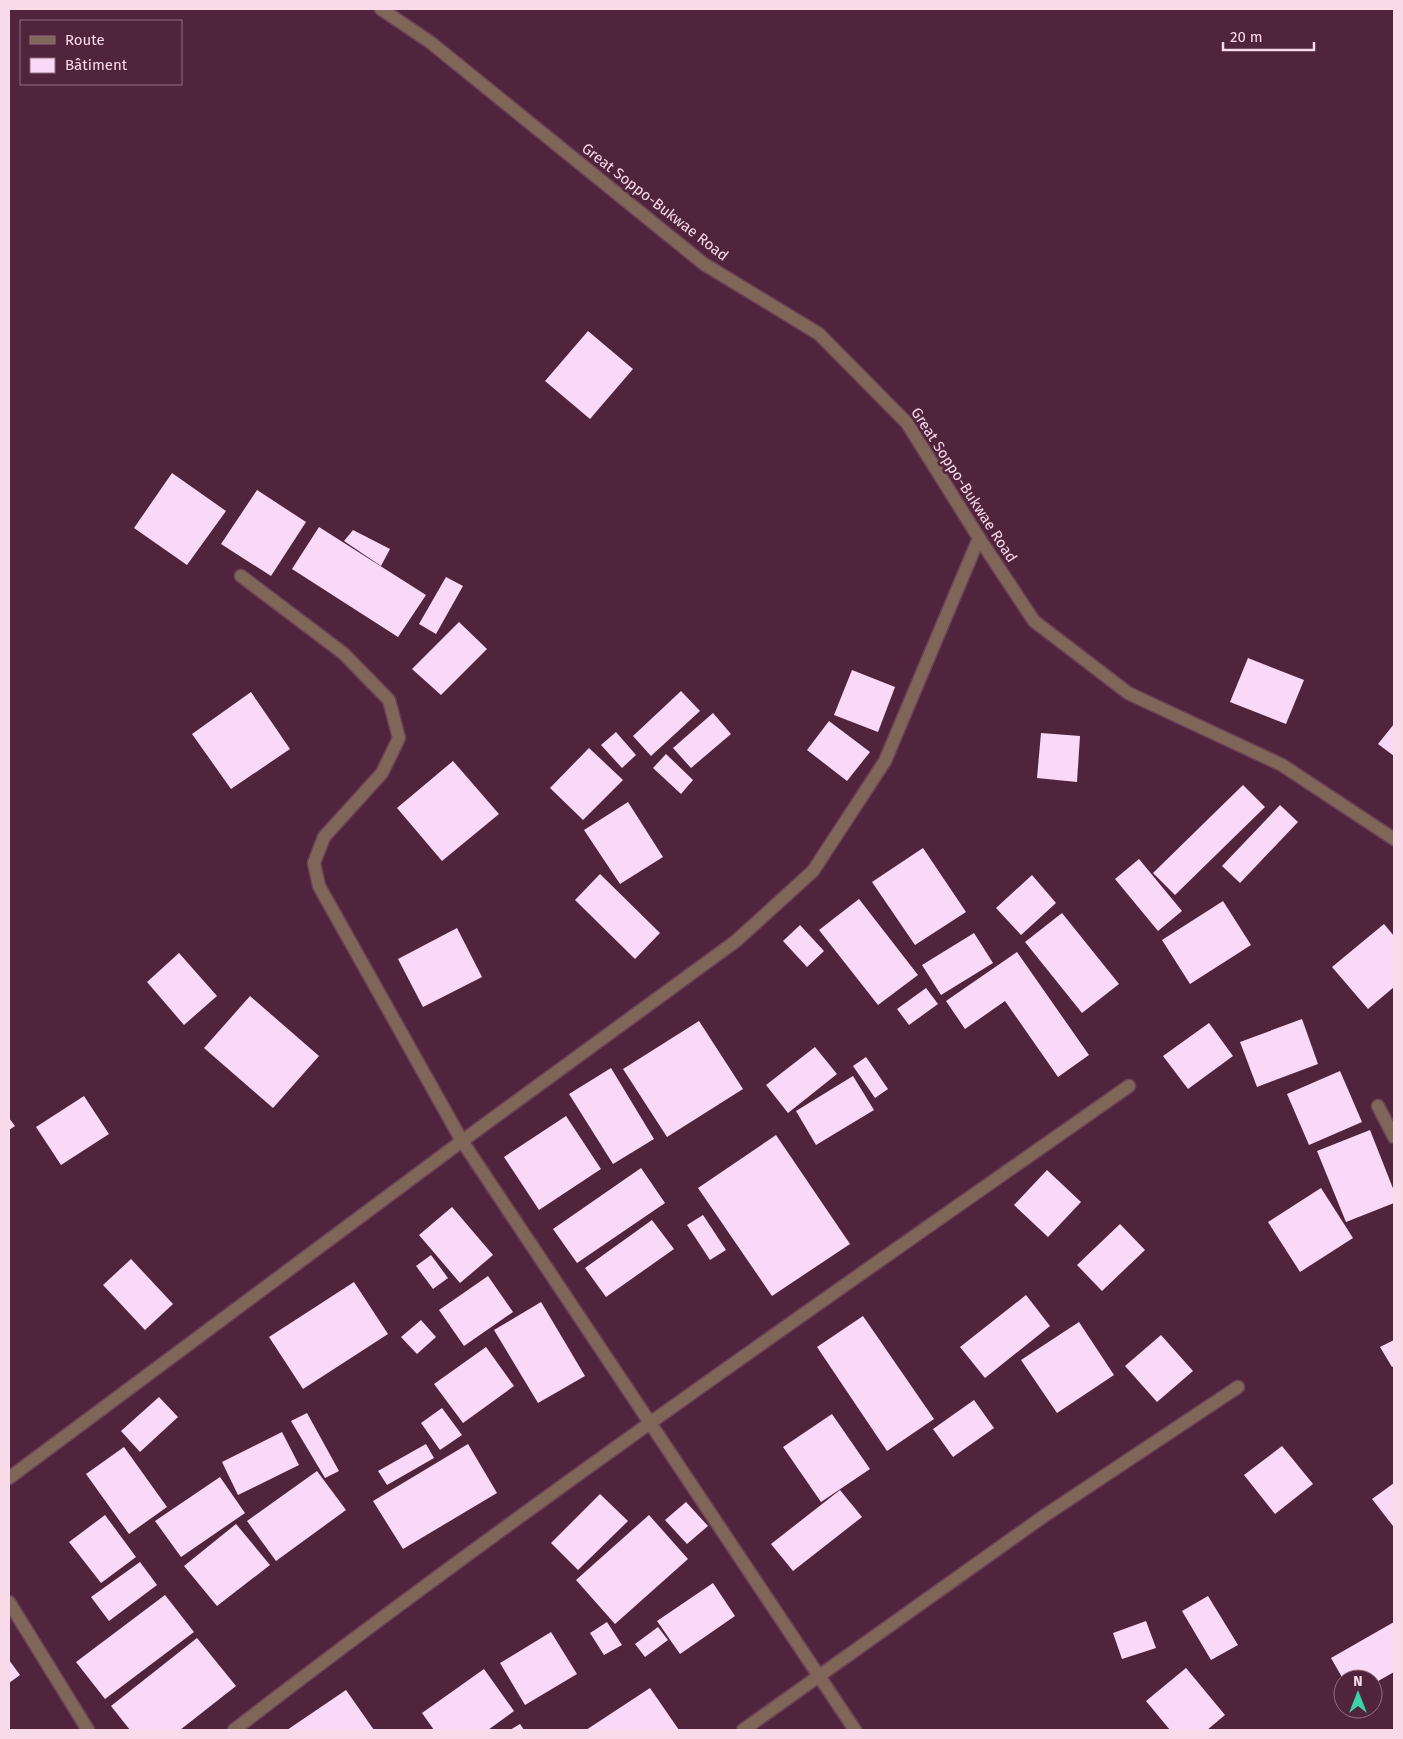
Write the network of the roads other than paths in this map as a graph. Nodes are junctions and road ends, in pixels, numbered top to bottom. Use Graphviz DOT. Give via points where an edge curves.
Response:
graph roads {
  1 [pos="381,9"];
  2 [pos="979,538"];
  3 [pos="241,576"];
  4 [pos="1394,839"];
  5 [pos="1129,1086"];
  6 [pos="1378,1106"];
  7 [pos="1394,1137"];
  8 [pos="462,1140"];
  9 [pos="1238,1387"];
  10 [pos="649,1422"];
  11 [pos="9,1478"];
  12 [pos="9,1602"];
  13 [pos="818,1678"];
  14 [pos="88,1730"];
  15 [pos="234,1730"];
  16 [pos="744,1730"];
  17 [pos="855,1730"];
  1 -- 2 [label="street, Great Soppo-Bukwae Road" via="430,42 704,264 819,334 907,423"];
  2 -- 4 [label="street, Great Soppo-Bukwae Road" via="1034,621 1128,693 1282,765"];
  2 -- 8 [label="street" via="885,761 813,871 736,941"];
  3 -- 8 [label="street" via="343,653 389,700 399,738 382,773 324,838 314,863 319,886"];
  5 -- 10 [label="street"];
  6 -- 7 [label="street"];
  8 -- 10 [label="street"];
  8 -- 11 [label="street"];
  9 -- 13 [label="street" via="1044,1516"];
  10 -- 13 [label="street"];
  10 -- 15 [label="street" via="336,1651"];
  12 -- 14 [label="street"];
  13 -- 16 [label="street"];
  13 -- 17 [label="street"];
}
